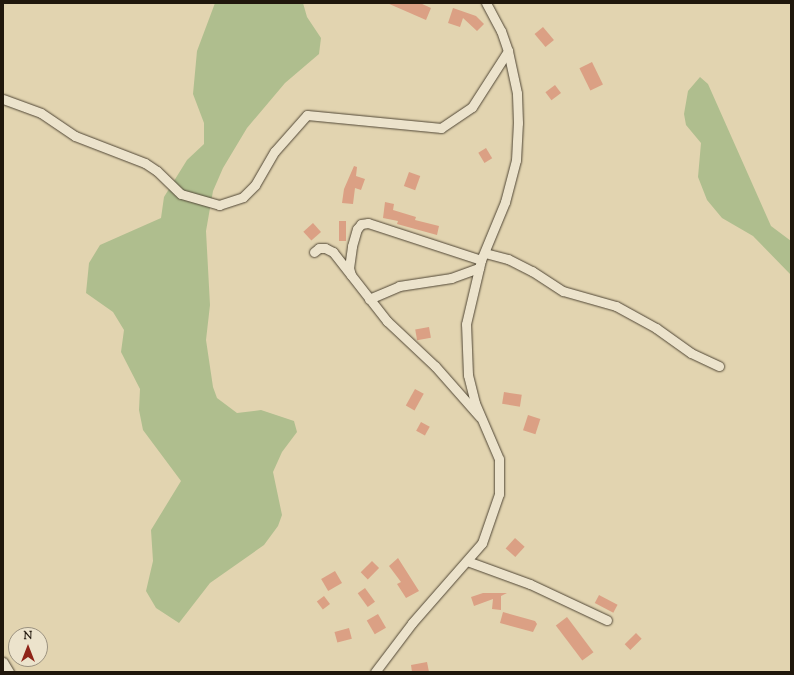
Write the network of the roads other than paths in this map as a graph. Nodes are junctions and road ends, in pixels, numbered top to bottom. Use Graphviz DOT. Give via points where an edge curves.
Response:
graph roads {
  1 [pos="486,3"];
  2 [pos="508,51"];
  3 [pos="3,99"];
  4 [pos="314,252"];
  5 [pos="482,260"];
  6 [pos="352,276"];
  7 [pos="369,299"];
  8 [pos="719,366"];
  9 [pos="482,419"];
  10 [pos="467,561"];
  11 [pos="607,620"];
  12 [pos="3,662"];
  13 [pos="9,672"];
  14 [pos="376,672"];
  1 -- 2 [label="street"];
  2 -- 3 [label="street" via="472,107 441,128 307,115 275,151 256,185 243,197 219,205 181,194 146,163 75,136 41,112"];
  2 -- 5 [label="street" via="517,93 516,160 505,202"];
  4 -- 6 [label="street" via="326,248 333,252"];
  5 -- 6 [label="street" via="368,223 361,224 352,246 349,268"];
  5 -- 7 [label="street" via="451,278 399,286"];
  5 -- 8 [label="street" via="526,268 563,291 616,306 656,328 691,353"];
  5 -- 9 [label="street" via="466,324 468,375"];
  6 -- 7 [label="street"];
  7 -- 9 [label="street"];
  9 -- 10 [label="street" via="499,459 499,494 482,543"];
  10 -- 11 [label="street" via="530,584"];
  10 -- 14 [label="street" via="412,623"];
  12 -- 13 [label="street"];
}
